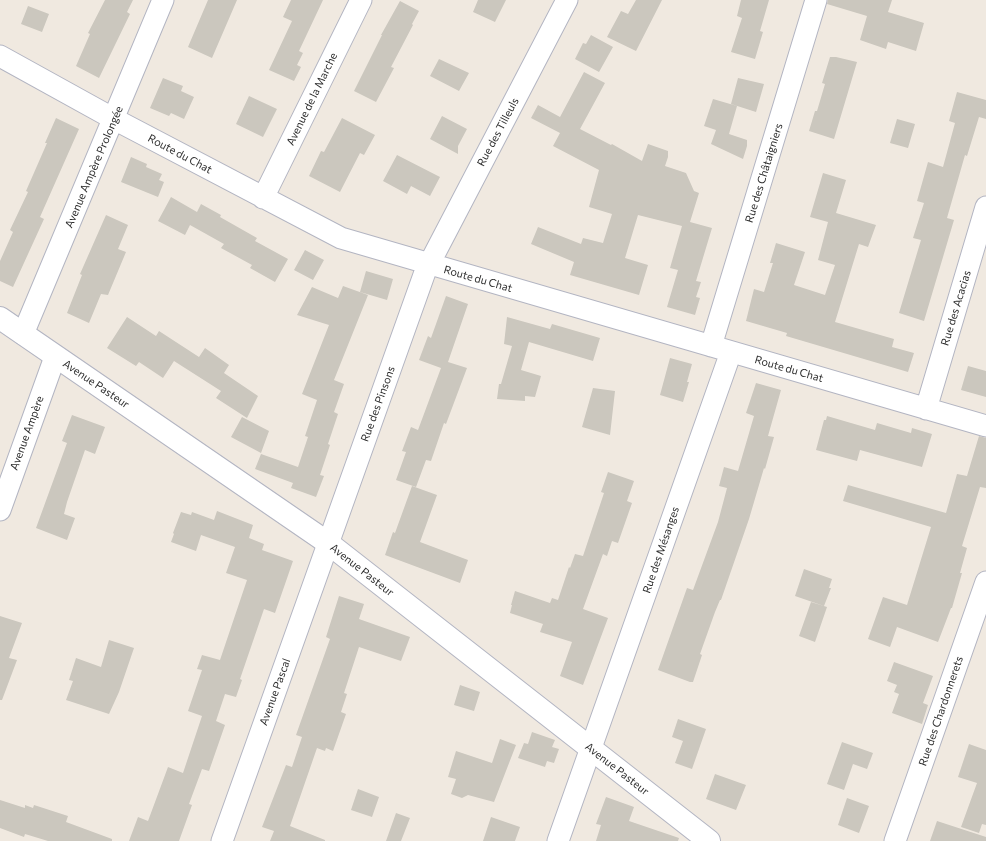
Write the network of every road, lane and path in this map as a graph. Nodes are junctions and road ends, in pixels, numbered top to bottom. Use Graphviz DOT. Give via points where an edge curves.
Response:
graph roads {
  1 [pos="163,0"];
  2 [pos="361,0"];
  3 [pos="567,0"];
  4 [pos="816,0"];
  5 [pos="0,56"];
  6 [pos="114,119"];
  7 [pos="263,198"];
  8 [pos="986,206"];
  9 [pos="428,264"];
  10 [pos="0,318"];
  11 [pos="23,334"];
  12 [pos="721,349"];
  13 [pos="55,356"];
  14 [pos="926,408"];
  15 [pos="986,426"];
  16 [pos="0,510"];
  17 [pos="328,543"];
  18 [pos="986,582"];
  19 [pos="591,748"];
  20 [pos="222,841"];
  21 [pos="558,841"];
  22 [pos="708,841"];
  23 [pos="895,841"];
  1 -- 6 [label="street, Avenue Ampère Prolongée"];
  2 -- 7 [label="street, Avenue de la Marche"];
  3 -- 9 [label="street, Rue des Tilleuls"];
  4 -- 12 [label="street, Rue des Châtaigniers"];
  5 -- 6 [label="street, Route du Chat"];
  6 -- 7 [label="street, Route du Chat"];
  6 -- 11 [label="street, Avenue Ampère Prolongée"];
  7 -- 9 [label="street, Route du Chat" via="341,238"];
  8 -- 14 [label="street, Rue des Acacias"];
  9 -- 12 [label="street, Route du Chat"];
  9 -- 17 [label="street, Rue des Pinsons"];
  10 -- 11 [label="street, Avenue Pasteur"];
  11 -- 13 [label="street, Avenue Pasteur"];
  12 -- 14 [label="street, Route du Chat"];
  12 -- 19 [label="street, Rue des Mésanges"];
  13 -- 16 [label="street, Avenue Ampère"];
  13 -- 17 [label="street, Avenue Pasteur"];
  14 -- 15 [label="street, Route du Chat"];
  17 -- 19 [label="street, Avenue Pasteur"];
  17 -- 20 [label="street, Avenue Pascal"];
  18 -- 23 [label="street, Rue des Chardonnerets"];
  19 -- 21 [label="street, Rue des Mésanges"];
  19 -- 22 [label="street, Avenue Pasteur"];
}
